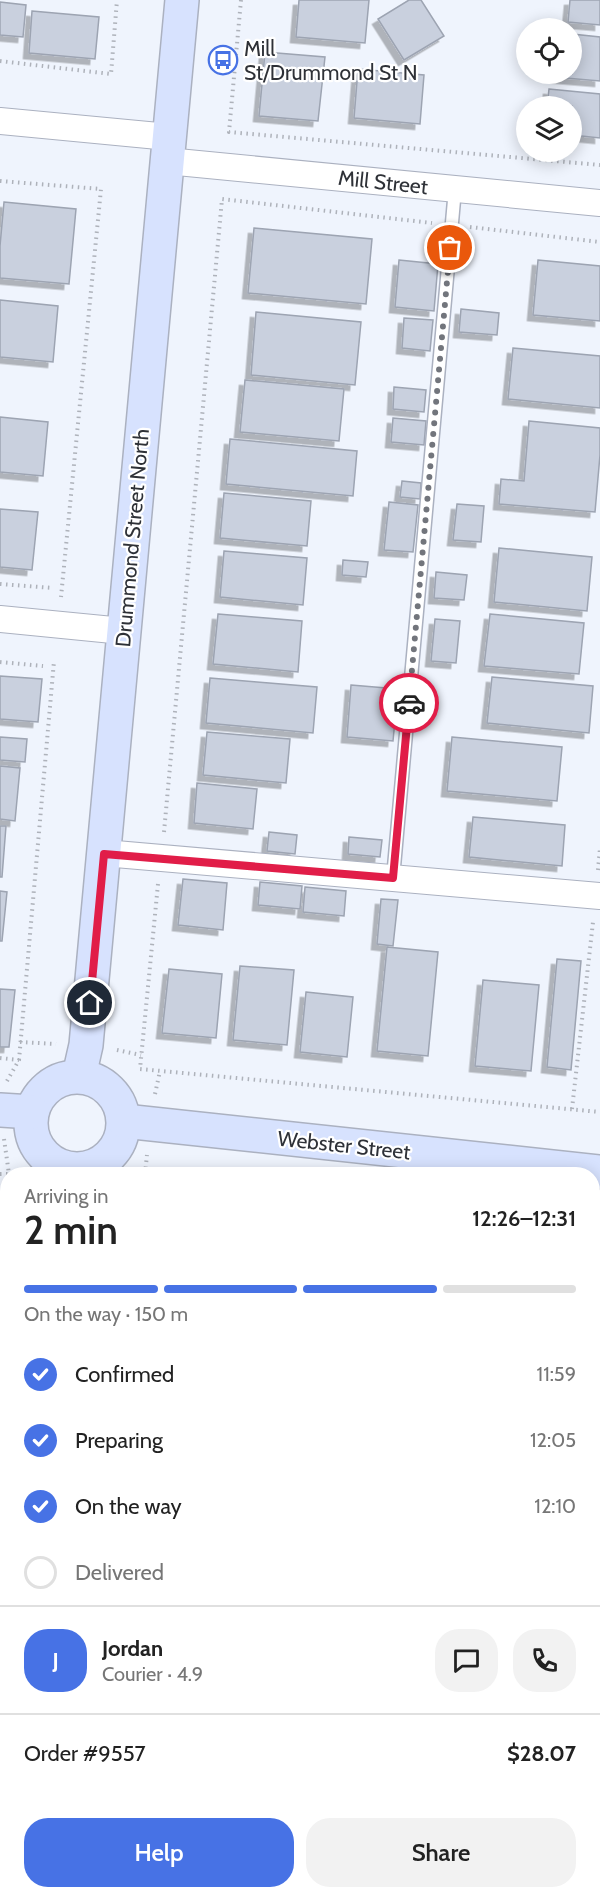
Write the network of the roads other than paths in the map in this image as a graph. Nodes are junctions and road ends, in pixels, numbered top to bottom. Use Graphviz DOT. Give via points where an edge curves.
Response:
graph roads {
  1 [pos="182,0"];
  2 [pos="0,121"];
  3 [pos="168,149"];
  4 [pos="455,189"];
  5 [pos="600,203"];
  6 [pos="0,619"];
  7 [pos="123,631"];
  8 [pos="104,854"];
  9 [pos="393,878"];
  10 [pos="598,896"];
  11 [pos="79,1076"];
  12 [pos="0,1110"];
  13 [pos="32,1112"];
  14 [pos="124,1121"];
  15 [pos="62,1167"];
  16 [pos="92,1167"];
  17 [pos="553,1167"];
  1 -- 3 [label="main road, Drummond Street North"];
  2 -- 3 [label="street, Mill Street"];
  3 -- 4 [label="street, Mill Street"];
  3 -- 7 [label="main road, Drummond Street North"];
  4 -- 5 [label="street, Mill Street"];
  4 -- 9 [label="lane"];
  6 -- 7 [label="street"];
  7 -- 8 [label="main road, Drummond Street North"];
  8 -- 9 [label="street"];
  8 -- 11 [label="main road, Drummond Street North" via="86,1045"];
  9 -- 10 [label="street"];
  11 -- 13 [label="main road" via="63,1078 49,1086"];
  11 -- 14 [label="main road" via="96,1080 110,1090 120,1104"];
  12 -- 13 [label="main road"];
  13 -- 15 [label="main road" via="35,1143"];
  14 -- 16 [label="main road" via="120,1141 109,1156"];
  14 -- 17 [label="main road, Webster Street"];
}
